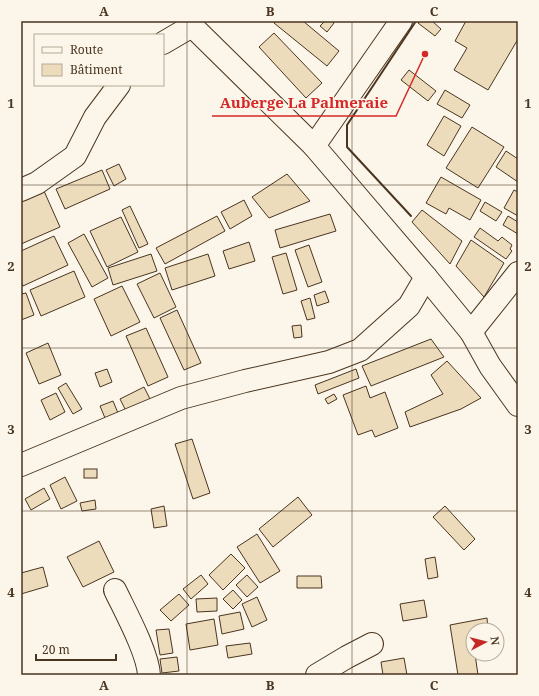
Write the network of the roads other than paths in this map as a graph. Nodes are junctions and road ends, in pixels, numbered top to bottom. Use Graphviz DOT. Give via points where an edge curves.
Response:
graph roads {
  1 [pos="401,21"];
  2 [pos="190,23"];
  3 [pos="164,42"];
  4 [pos="118,86"];
  5 [pos="314,146"];
  6 [pos="21,190"];
  7 [pos="518,273"];
  8 [pos="426,277"];
  9 [pos="470,332"];
  10 [pos="518,405"];
  11 [pos="21,465"];
  12 [pos="115,590"];
  13 [pos="372,644"];
  14 [pos="149,675"];
  15 [pos="317,675"];
  1 -- 5 [label="street"];
  2 -- 3 [label="street"];
  2 -- 5 [label="street"];
  4 -- 6 [label="street" via="95,117 75,156 37,183"];
  5 -- 8 [label="street"];
  7 -- 9 [label="street"];
  8 -- 9 [label="street"];
  8 -- 11 [label="street" via="409,306 360,350 329,362 181,398"];
  9 -- 10 [label="street"];
  12 -- 14 [label="street" via="139,642"];
  13 -- 15 [label="street"];
}
